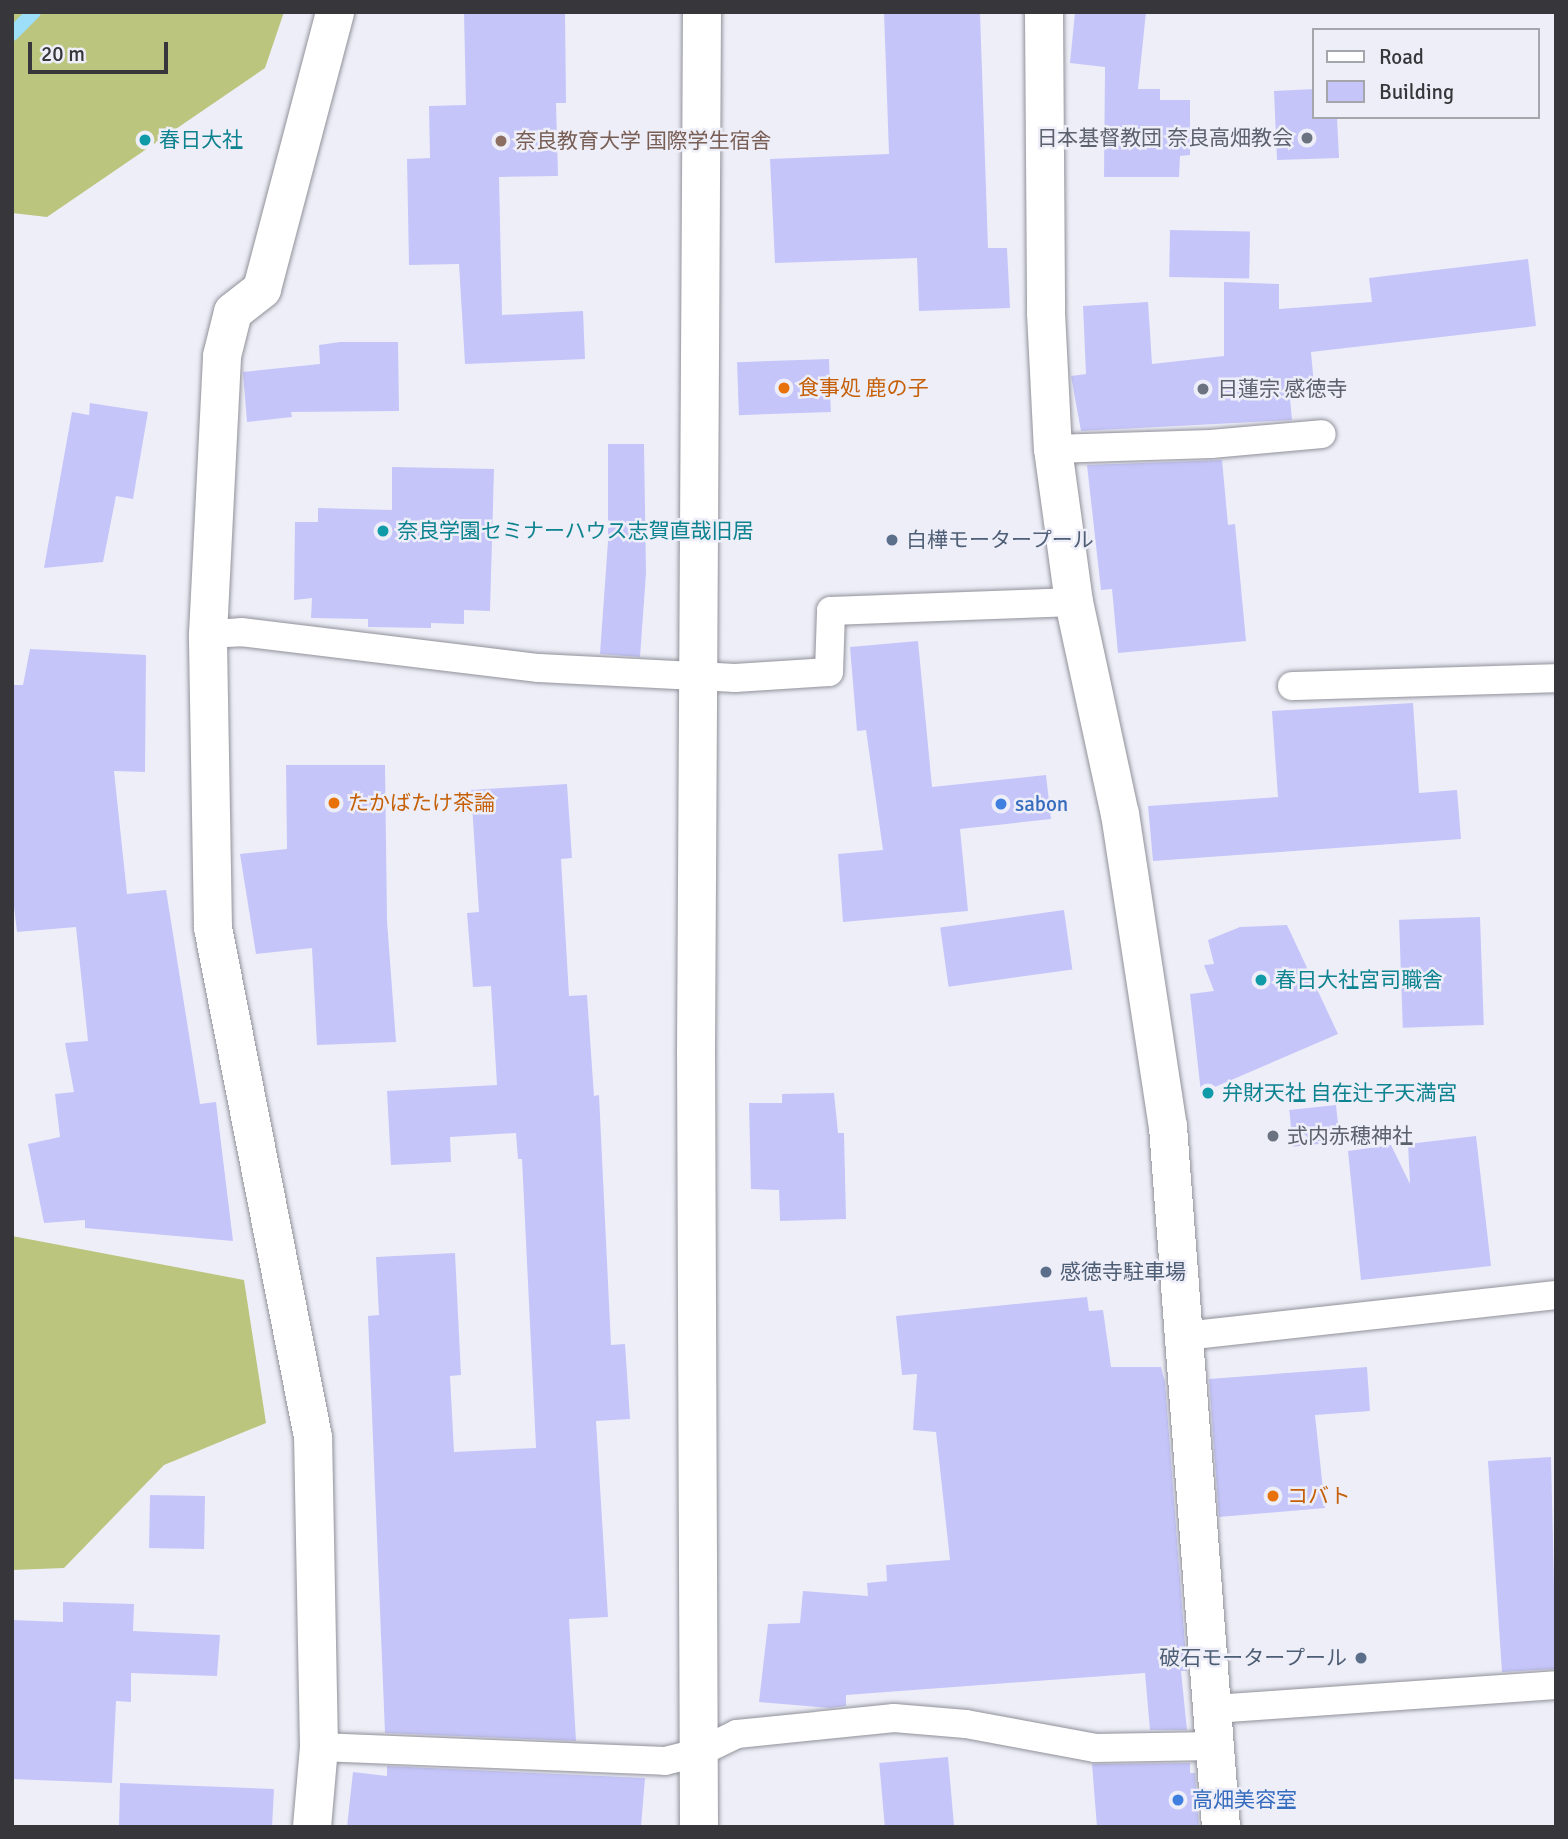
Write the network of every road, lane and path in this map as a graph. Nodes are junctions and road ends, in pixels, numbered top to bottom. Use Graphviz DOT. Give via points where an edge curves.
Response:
graph roads {
  1 [pos="335,12"];
  2 [pos="702,12"];
  3 [pos="1044,12"];
  4 [pos="1321,434"];
  5 [pos="1053,449"];
  6 [pos="1074,602"];
  7 [pos="208,634"];
  8 [pos="701,678"];
  9 [pos="1556,678"];
  10 [pos="1292,685"];
  11 [pos="1556,1295"];
  12 [pos="1185,1336"];
  13 [pos="1556,1685"];
  14 [pos="1214,1728"];
  15 [pos="318,1747"];
  16 [pos="698,1753"];
  17 [pos="312,1827"];
  18 [pos="699,1827"];
  19 [pos="1221,1827"];
  1 -- 7 [label="street" via="262,289 233,312 222,356"];
  2 -- 8 [label="street"];
  3 -- 5 [label="street" via="1046,313"];
  4 -- 5 [label="lane" via="1211,444"];
  5 -- 6 [label="street"];
  6 -- 8 [label="lane" via="831,611 829,672"];
  6 -- 12 [label="street" via="1120,814 1166,1113"];
  7 -- 8 [label="lane" via="241,632 539,668"];
  7 -- 15 [label="street" via="213,928 313,1437"];
  8 -- 16 [label="street" via="696,1054"];
  9 -- 10 [label="lane"];
  11 -- 12 [label="lane"];
  12 -- 14 [label="street"];
  13 -- 14 [label="lane"];
  14 -- 16 [label="lane" via="1095,1748 966,1724 894,1718 737,1734"];
  14 -- 19 [label="street"];
  15 -- 16 [label="lane" via="665,1760"];
  15 -- 17 [label="street"];
  16 -- 18 [label="street"];
}
